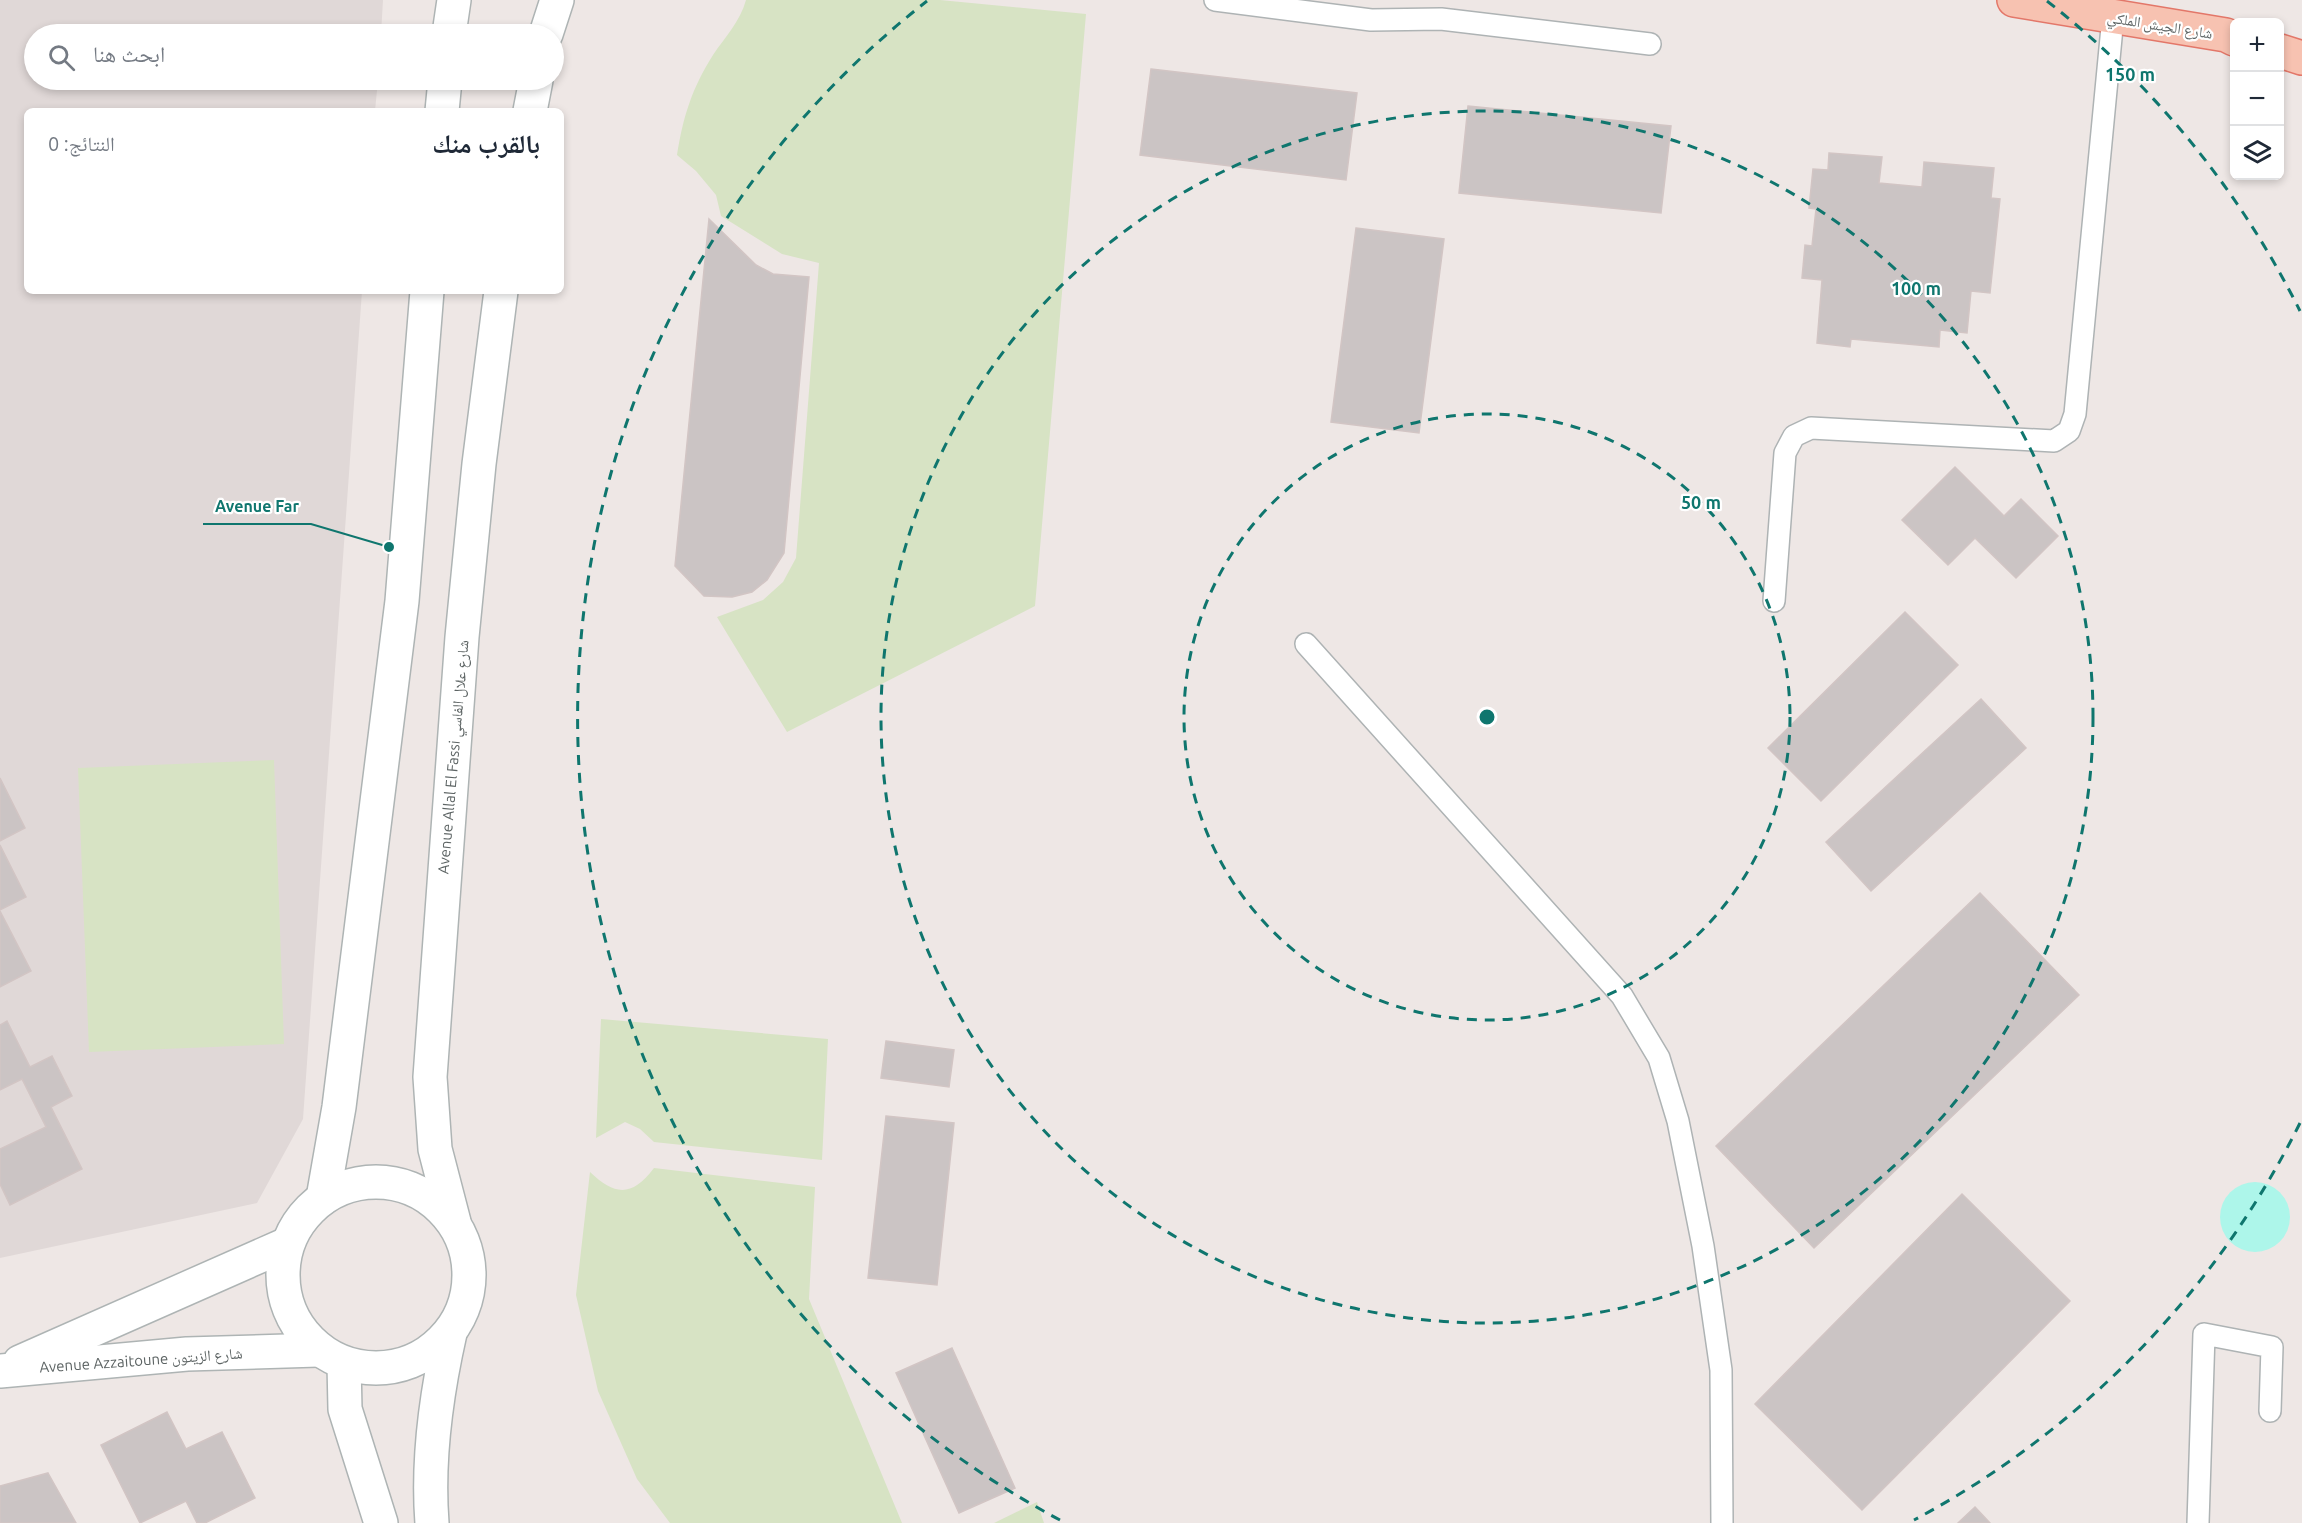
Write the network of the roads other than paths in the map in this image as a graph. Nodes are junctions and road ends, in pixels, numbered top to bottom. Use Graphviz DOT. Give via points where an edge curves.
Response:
graph roads {
  1 [pos="454,0"];
  2 [pos="557,0"];
  3 [pos="1215,0"];
  4 [pos="2014,0"];
  5 [pos="2113,17"];
  6 [pos="450,24"];
  7 [pos="549,24"];
  8 [pos="2230,37"];
  9 [pos="1650,44"];
  10 [pos="2284,52"];
  11 [pos="2302,58"];
  12 [pos="444,90"];
  13 [pos="534,90"];
  14 [pos="442,108"];
  15 [pos="531,108"];
  16 [pos="427,294"];
  17 [pos="501,294"];
  18 [pos="1774,601"];
  19 [pos="1306,644"];
  20 [pos="323,1198"];
  21 [pos="454,1222"];
  22 [pos="287,1244"];
  23 [pos="450,1333"];
  24 [pos="331,1357"];
  25 [pos="0,1371"];
  26 [pos="2270,1411"];
  27 [pos="381,1523"];
  28 [pos="432,1523"];
  29 [pos="1722,1523"];
  30 [pos="2198,1523"];
  1 -- 6 [label="street"];
  2 -- 7 [label="street"];
  3 -- 9 [label="lane" via="1371,20 1441,19"];
  4 -- 5 [label="main road, شارع الجيش الملكي"];
  5 -- 8 [label="main road, شارع الجيش الملكي"];
  5 -- 18 [label="lane" via="2070,431 2055,441 1811,429 1794,436 1785,453"];
  10 -- 11 [label="main road"];
  12 -- 14 [label="street"];
  13 -- 15 [label="street"];
  16 -- 20 [label="street" via="402,601 339,1107"];
  17 -- 21 [label="street, Avenue Allal El Fassi شارع علال الفاسي" via="462,637 430,1077 435,1149"];
  19 -- 29 [label="lane" via="1622,996 1659,1058 1678,1121 1704,1246 1720,1370"];
  20 -- 21 [label="street" via="350,1185 379,1182 408,1187 434,1201"];
  20 -- 22 [label="street" via="302,1218"];
  21 -- 23 [label="street" via="467,1249 470,1278 465,1307"];
  22 -- 24 [label="street" via="282,1273 285,1302 298,1329"];
  22 -- 25 [label="street, Avenue Azzaitoune شارع الزيتون"];
  23 -- 24 [label="street" via="429,1353 402,1365 373,1369"];
  23 -- 28 [label="street" via="439,1381 431,1455"];
  24 -- 25 [label="street, Avenue Azzaitoune شارع الزيتون" via="187,1354"];
  24 -- 27 [label="street"];
  26 -- 30 [label="lane" via="2272,1347 2204,1334"];
}
